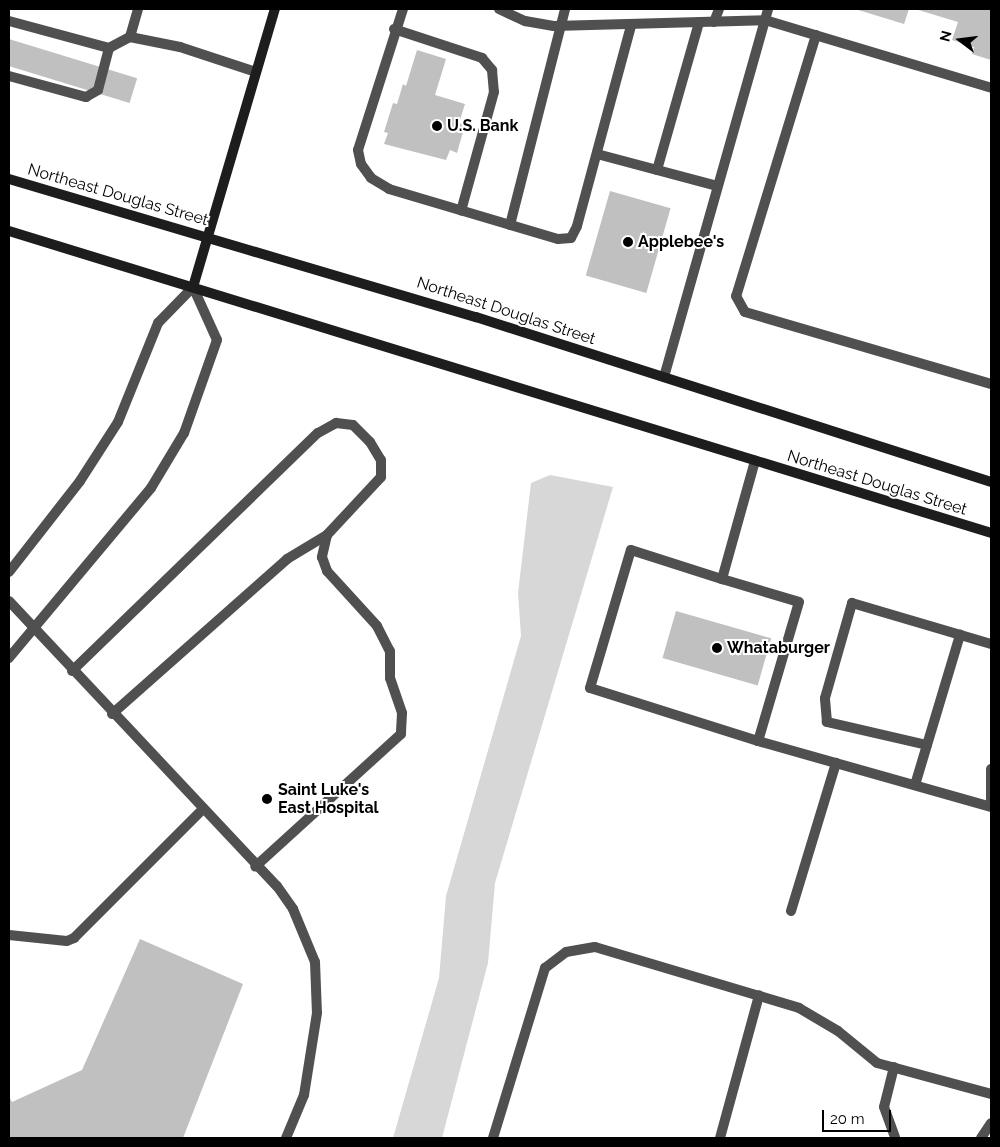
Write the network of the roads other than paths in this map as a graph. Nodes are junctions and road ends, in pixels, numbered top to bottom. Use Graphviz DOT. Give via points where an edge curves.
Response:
graph roads {
  1 [pos="138,9"];
  2 [pos="275,9"];
  3 [pos="403,9"];
  4 [pos="499,9"];
  5 [pos="565,9"];
  6 [pos="719,9"];
  7 [pos="768,9"];
  8 [pos="765,20"];
  9 [pos="9,21"];
  10 [pos="714,22"];
  11 [pos="699,23"];
  12 [pos="563,26"];
  13 [pos="631,26"];
  14 [pos="394,29"];
  15 [pos="816,36"];
  16 [pos="130,37"];
  17 [pos="109,48"];
  18 [pos="256,72"];
  19 [pos="9,76"];
  20 [pos="991,88"];
  21 [pos="597,154"];
  22 [pos="657,170"];
  23 [pos="9,179"];
  24 [pos="717,186"];
  25 [pos="461,211"];
  26 [pos="510,225"];
  27 [pos="9,231"];
  28 [pos="208,237"];
  29 [pos="194,288"];
  30 [pos="664,378"];
  31 [pos="991,384"];
  32 [pos="755,461"];
  33 [pos="991,482"];
  34 [pos="991,533"];
  35 [pos="328,535"];
  36 [pos="9,572"];
  37 [pos="722,579"];
  38 [pos="9,601"];
  39 [pos="34,630"];
  40 [pos="960,635"];
  41 [pos="991,644"];
  42 [pos="9,658"];
  43 [pos="72,671"];
  44 [pos="112,714"];
  45 [pos="758,741"];
  46 [pos="927,745"];
  47 [pos="836,763"];
  48 [pos="991,768"];
  49 [pos="914,785"];
  50 [pos="991,802"];
  51 [pos="991,807"];
  52 [pos="202,810"];
  53 [pos="255,867"];
  54 [pos="791,910"];
  55 [pos="9,934"];
  56 [pos="759,995"];
  57 [pos="894,1067"];
  58 [pos="991,1094"];
  59 [pos="991,1123"];
  60 [pos="286,1138"];
  61 [pos="493,1138"];
  62 [pos="720,1138"];
  63 [pos="894,1138"];
  64 [pos="981,1138"];
  1 -- 16 [label="street"];
  2 -- 18 [label="main road"];
  3 -- 14 [label="street"];
  4 -- 12 [label="street" via="526,21"];
  5 -- 12 [label="street"];
  6 -- 10 [label="street"];
  7 -- 8 [label="street"];
  8 -- 10 [label="street"];
  8 -- 15 [label="street"];
  8 -- 24 [label="street"];
  9 -- 17 [label="street"];
  10 -- 11 [label="street"];
  11 -- 13 [label="street"];
  11 -- 22 [label="street"];
  12 -- 13 [label="street"];
  12 -- 26 [label="street"];
  13 -- 21 [label="street"];
  14 -- 25 [label="street" via="482,58 492,70 494,92"];
  14 -- 25 [label="street" via="358,150 361,164 371,178 389,189"];
  15 -- 20 [label="street"];
  15 -- 31 [label="street" via="736,296 745,312"];
  16 -- 17 [label="street"];
  16 -- 18 [label="street" via="180,47"];
  17 -- 19 [label="street" via="98,90 86,97"];
  18 -- 28 [label="main road"];
  21 -- 22 [label="street"];
  21 -- 26 [label="street" via="571,238 558,239"];
  22 -- 24 [label="street"];
  23 -- 28 [label="main road, Northeast Douglas Street"];
  24 -- 30 [label="street"];
  25 -- 26 [label="street"];
  27 -- 29 [label="main road, Northeast Douglas Street"];
  28 -- 29 [label="main road"];
  28 -- 30 [label="main road, Northeast Douglas Street"];
  29 -- 32 [label="main road, Northeast Douglas Street"];
  29 -- 36 [label="street" via="158,323 118,422 80,481"];
  29 -- 39 [label="street" via="217,340 184,433 151,488"];
  30 -- 33 [label="main road, Northeast Douglas Street"];
  32 -- 34 [label="main road, Northeast Douglas Street"];
  32 -- 37 [label="street"];
  35 -- 43 [label="street" via="382,477 381,460 353,425 336,423 318,433"];
  35 -- 44 [label="street" via="287,558"];
  35 -- 53 [label="street" via="322,557 327,571 377,626 390,651 390,678 402,713 401,734"];
  37 -- 45 [label="street" via="798,602"];
  37 -- 45 [label="street" via="631,550 590,688"];
  38 -- 39 [label="street"];
  39 -- 42 [label="street"];
  39 -- 43 [label="street"];
  40 -- 41 [label="street"];
  40 -- 46 [label="street"];
  40 -- 46 [label="street" via="852,603 825,698 827,722"];
  43 -- 44 [label="street"];
  44 -- 52 [label="street"];
  45 -- 47 [label="street"];
  46 -- 49 [label="street"];
  47 -- 49 [label="street"];
  47 -- 54 [label="street"];
  48 -- 50 [label="street"];
  49 -- 51 [label="street"];
  52 -- 53 [label="street"];
  52 -- 55 [label="street" via="74,938 68,941"];
  53 -- 60 [label="street" via="276,886 292,910 315,962 317,1013 314,1054 304,1095"];
  56 -- 57 [label="street" via="799,1008 838,1031 877,1063"];
  56 -- 61 [label="street" via="595,947 566,952 545,968"];
  56 -- 62 [label="street"];
  57 -- 58 [label="street"];
  57 -- 63 [label="street" via="884,1107"];
  59 -- 64 [label="street"];
}
